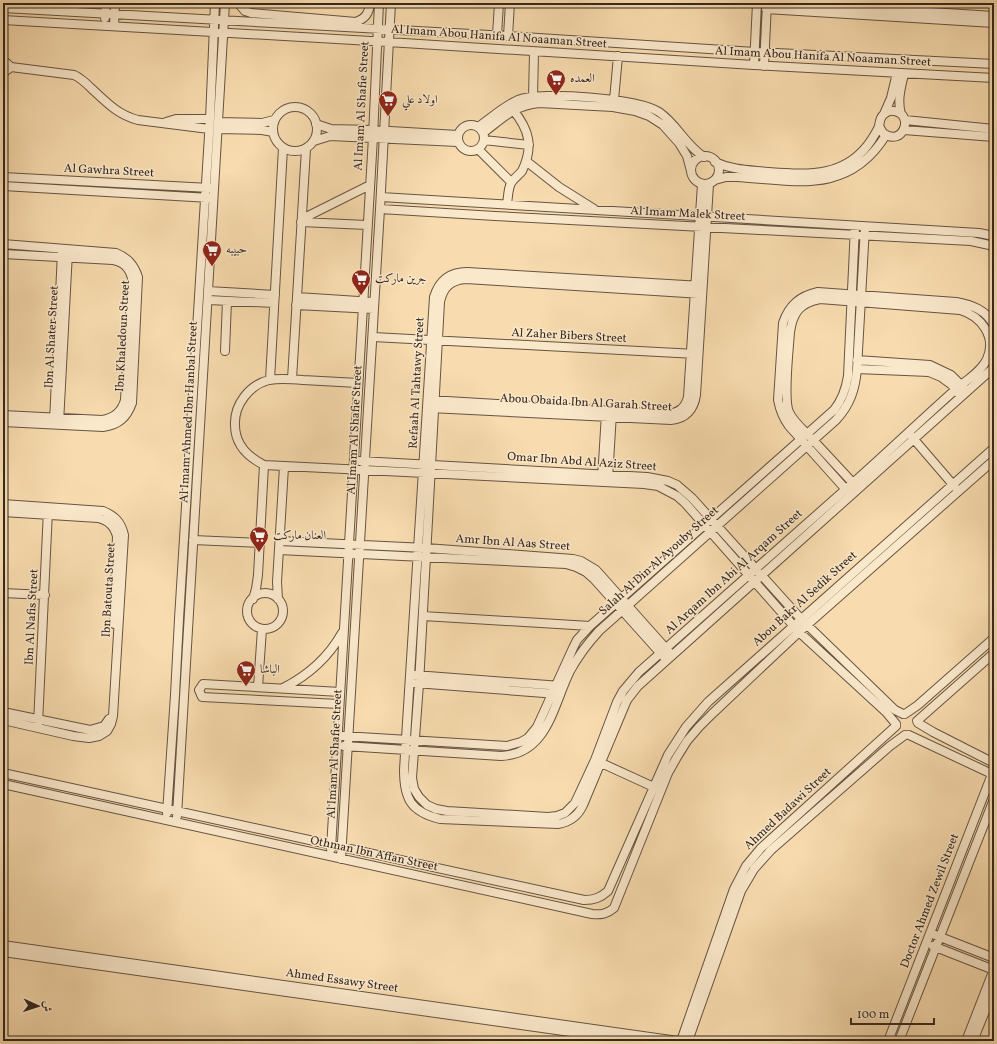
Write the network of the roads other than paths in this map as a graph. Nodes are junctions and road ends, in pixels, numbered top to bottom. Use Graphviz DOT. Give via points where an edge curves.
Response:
graph roads {
  1 [pos="106,3"];
  2 [pos="115,3"];
  3 [pos="215,3"];
  4 [pos="225,3"];
  5 [pos="238,3"];
  6 [pos="370,3"];
  7 [pos="379,3"];
  8 [pos="391,3"];
  9 [pos="499,3"];
  10 [pos="510,3"];
  11 [pos="757,3"];
  12 [pos="786,3"];
  13 [pos="766,6"];
  14 [pos="3,8"];
  15 [pos="876,12"];
  16 [pos="105,14"];
  17 [pos="114,15"];
  18 [pos="994,16"];
  19 [pos="3,20"];
  20 [pos="214,20"];
  21 [pos="224,20"];
  22 [pos="994,23"];
  23 [pos="105,26"];
  24 [pos="114,26"];
  25 [pos="378,29"];
  26 [pos="389,29"];
  27 [pos="214,32"];
  28 [pos="224,32"];
  29 [pos="497,35"];
  30 [pos="508,36"];
  31 [pos="377,42"];
  32 [pos="388,42"];
  33 [pos="534,52"];
  34 [pos="755,52"];
  35 [pos="764,52"];
  36 [pos="618,56"];
  37 [pos="3,60"];
  38 [pos="994,64"];
  39 [pos="754,65"];
  40 [pos="764,66"];
  41 [pos="11,67"];
  42 [pos="3,73"];
  43 [pos="900,74"];
  44 [pos="994,78"];
  45 [pos="533,97"];
  46 [pos="614,100"];
  47 [pos="513,110"];
  48 [pos="884,114"];
  49 [pos="903,117"];
  50 [pos="210,119"];
  51 [pos="274,120"];
  52 [pos="164,122"];
  53 [pos="316,124"];
  54 [pos="218,125"];
  55 [pos="879,126"];
  56 [pos="209,129"];
  57 [pos="994,129"];
  58 [pos="904,130"];
  59 [pos="273,132"];
  60 [pos="373,134"];
  61 [pos="384,134"];
  62 [pos="481,134"];
  63 [pos="886,135"];
  64 [pos="994,137"];
  65 [pos="458,138"];
  66 [pos="314,141"];
  67 [pos="529,145"];
  68 [pos="283,148"];
  69 [pos="306,149"];
  70 [pos="478,150"];
  71 [pos="704,157"];
  72 [pos="526,161"];
  73 [pos="715,162"];
  74 [pos="691,171"];
  75 [pos="3,177"];
  76 [pos="512,182"];
  77 [pos="708,182"];
  78 [pos="370,185"];
  79 [pos="3,186"];
  80 [pos="206,188"];
  81 [pos="214,188"];
  82 [pos="380,197"];
  83 [pos="205,198"];
  84 [pos="214,199"];
  85 [pos="507,204"];
  86 [pos="380,209"];
  87 [pos="597,210"];
  88 [pos="703,217"];
  89 [pos="302,221"];
  90 [pos="367,225"];
  91 [pos="855,226"];
  92 [pos="702,227"];
  93 [pos="865,227"];
  94 [pos="855,236"];
  95 [pos="864,236"];
  96 [pos="994,236"];
  97 [pos="3,244"];
  98 [pos="994,246"];
  99 [pos="65,253"];
  100 [pos="3,254"];
  101 [pos="698,290"];
  102 [pos="208,295"];
  103 [pos="851,298"];
  104 [pos="860,298"];
  105 [pos="275,299"];
  106 [pos="227,301"];
  107 [pos="297,301"];
  108 [pos="363,304"];
  109 [pos="934,304"];
  110 [pos="374,305"];
  111 [pos="994,326"];
  112 [pos="196,330"];
  113 [pos="206,330"];
  114 [pos="373,337"];
  115 [pos="434,341"];
  116 [pos="225,351"];
  117 [pos="694,354"];
  118 [pos="857,360"];
  119 [pos="994,365"];
  120 [pos="857,369"];
  121 [pos="292,379"];
  122 [pos="270,380"];
  123 [pos="358,383"];
  124 [pos="958,387"];
  125 [pos="964,395"];
  126 [pos="431,404"];
  127 [pos="609,414"];
  128 [pos="3,415"];
  129 [pos="56,421"];
  130 [pos="3,422"];
  131 [pos="804,436"];
  132 [pos="911,437"];
  133 [pos="810,443"];
  134 [pos="994,448"];
  135 [pos="189,460"];
  136 [pos="994,460"];
  137 [pos="198,461"];
  138 [pos="365,462"];
  139 [pos="427,464"];
  140 [pos="353,465"];
  141 [pos="264,466"];
  142 [pos="284,467"];
  143 [pos="364,470"];
  144 [pos="427,473"];
  145 [pos="605,478"];
  146 [pos="952,484"];
  147 [pos="856,486"];
  148 [pos="959,491"];
  149 [pos="848,492"];
  150 [pos="3,504"];
  151 [pos="48,511"];
  152 [pos="3,512"];
  153 [pos="707,521"];
  154 [pos="714,528"];
  155 [pos="193,540"];
  156 [pos="260,543"];
  157 [pos="279,546"];
  158 [pos="348,549"];
  159 [pos="360,549"];
  160 [pos="422,552"];
  161 [pos="755,576"];
  162 [pos="3,593"];
  163 [pos="45,595"];
  164 [pos="253,599"];
  165 [pos="278,599"];
  166 [pos="618,600"];
  167 [pos="625,608"];
  168 [pos="423,616"];
  169 [pos="804,622"];
  170 [pos="590,626"];
  171 [pos="262,629"];
  172 [pos="796,629"];
  173 [pos="344,631"];
  174 [pos="994,638"];
  175 [pos="994,652"];
  176 [pos="666,654"];
  177 [pos="410,679"];
  178 [pos="419,680"];
  179 [pos="176,683"];
  180 [pos="185,683"];
  181 [pos="560,685"];
  182 [pos="258,687"];
  183 [pos="282,688"];
  184 [pos="340,692"];
  185 [pos="556,694"];
  186 [pos="175,696"];
  187 [pos="184,696"];
  188 [pos="339,704"];
  189 [pos="3,712"];
  190 [pos="904,714"];
  191 [pos="3,720"];
  192 [pos="918,722"];
  193 [pos="38,724"];
  194 [pos="896,725"];
  195 [pos="907,735"];
  196 [pos="338,736"];
  197 [pos="348,737"];
  198 [pos="406,740"];
  199 [pos="414,741"];
  200 [pos="337,746"];
  201 [pos="348,747"];
  202 [pos="405,751"];
  203 [pos="414,752"];
  204 [pos="598,761"];
  205 [pos="994,763"];
  206 [pos="3,773"];
  207 [pos="993,773"];
  208 [pos="3,784"];
  209 [pos="654,787"];
  210 [pos="662,791"];
  211 [pos="994,799"];
  212 [pos="167,809"];
  213 [pos="177,811"];
  214 [pos="465,812"];
  215 [pos="166,820"];
  216 [pos="464,820"];
  217 [pos="177,823"];
  218 [pos="331,845"];
  219 [pos="342,848"];
  220 [pos="331,857"];
  221 [pos="341,859"];
  222 [pos="930,933"];
  223 [pos="940,937"];
  224 [pos="926,943"];
  225 [pos="3,944"];
  226 [pos="936,947"];
  227 [pos="3,952"];
  228 [pos="994,958"];
  229 [pos="132,966"];
  230 [pos="994,970"];
  231 [pos="994,989"];
  232 [pos="634,1041"];
  233 [pos="678,1041"];
  234 [pos="681,1041"];
  235 [pos="688,1041"];
  236 [pos="888,1041"];
  237 [pos="899,1041"];
  238 [pos="966,1041"];
  239 [pos="973,1041"];
  1 -- 16 [label="street"];
  2 -- 17 [label="street"];
  3 -- 20 [label="street, Al Imam Ahmed Ibn Hanbal Street"];
  4 -- 21 [label="street, Al Imam Ahmed Ibn Hanbal Street"];
  5 -- 6 [label="street" via="245,11 251,13 356,22 368,14"];
  7 -- 25 [label="street, Al Imam Al Shafie Street"];
  8 -- 26 [label="street, Al Imam Al Shafie Street"];
  9 -- 29 [label="street"];
  10 -- 30 [label="street"];
  11 -- 34 [label="street"];
  12 -- 15 [label="street"];
  13 -- 15 [label="street"];
  13 -- 35 [label="street"];
  14 -- 16 [label="street, Al Imam Abou Hanifa Al Noaaman Street"];
  15 -- 18 [label="street"];
  15 -- 22 [label="street"];
  16 -- 17 [label="street, Al Imam Abou Hanifa Al Noaaman Street"];
  16 -- 23 [label="street"];
  17 -- 20 [label="street, Al Imam Abou Hanifa Al Noaaman Street"];
  17 -- 24 [label="street"];
  19 -- 23 [label="street, Al Imam Abou Hanifa Al Noaaman Street"];
  20 -- 21 [label="street, Al Imam Abou Hanifa Al Noaaman Street"];
  20 -- 27 [label="street, Al Imam Ahmed Ibn Hanbal Street"];
  21 -- 25 [label="street, Al Imam Abou Hanifa Al Noaaman Street"];
  21 -- 28 [label="street, Al Imam Ahmed Ibn Hanbal Street"];
  23 -- 24 [label="street, Al Imam Abou Hanifa Al Noaaman Street"];
  24 -- 27 [label="street, Al Imam Abou Hanifa Al Noaaman Street"];
  25 -- 26 [label="street, Al Imam Abou Hanifa Al Noaaman Street"];
  25 -- 31 [label="street, Al Imam Al Shafie Street"];
  26 -- 29 [label="street, Al Imam Abou Hanifa Al Noaaman Street"];
  26 -- 32 [label="street, Al Imam Al Shafie Street"];
  27 -- 28 [label="street, Al Imam Abou Hanifa Al Noaaman Street"];
  27 -- 50 [label="street, Al Imam Ahmed Ibn Hanbal Street"];
  28 -- 31 [label="street, Al Imam Abou Hanifa Al Noaaman Street"];
  28 -- 54 [label="street, Al Imam Ahmed Ibn Hanbal Street"];
  29 -- 30 [label="street, Al Imam Abou Hanifa Al Noaaman Street"];
  30 -- 34 [label="street, Al Imam Abou Hanifa Al Noaaman Street"];
  31 -- 32 [label="street, Al Imam Abou Hanifa Al Noaaman Street"];
  31 -- 60 [label="street, Al Imam Al Shafie Street"];
  32 -- 33 [label="street, Al Imam Abou Hanifa Al Noaaman Street"];
  32 -- 61 [label="street, Al Imam Al Shafie Street"];
  33 -- 36 [label="street, Al Imam Abou Hanifa Al Noaaman Street"];
  33 -- 45 [label="street"];
  34 -- 35 [label="street, Al Imam Abou Hanifa Al Noaaman Street"];
  34 -- 39 [label="street"];
  35 -- 38 [label="street, Al Imam Abou Hanifa Al Noaaman Street"];
  35 -- 40 [label="street"];
  36 -- 39 [label="street, Al Imam Abou Hanifa Al Noaaman Street"];
  36 -- 46 [label="street"];
  37 -- 41 [label="street"];
  39 -- 40 [label="street, Al Imam Abou Hanifa Al Noaaman Street"];
  40 -- 43 [label="street, Al Imam Abou Hanifa Al Noaaman Street"];
  41 -- 42 [label="street"];
  41 -- 52 [label="street" via="74,75 83,80 118,113 138,120"];
  43 -- 44 [label="street, Al Imam Abou Hanifa Al Noaaman Street"];
  43 -- 48 [label="street"];
  43 -- 49 [label="street" via="899,106"];
  45 -- 46 [label="street"];
  45 -- 62 [label="street" via="511,104"];
  46 -- 71 [label="street" via="638,103 666,116 689,145"];
  47 -- 62 [label="street"];
  47 -- 67 [label="street" via="527,132"];
  47 -- 74 [label="street" via="539,102 613,107 643,113 656,120 674,136 687,156"];
  48 -- 49 [label="street" via="894,111"];
  48 -- 55 [label="street"];
  49 -- 57 [label="street"];
  49 -- 58 [label="street"];
  50 -- 52 [label="street" via="176,119"];
  50 -- 56 [label="street, Al Imam Ahmed Ibn Hanbal Street"];
  51 -- 53 [label="street" via="283,110 297,107 309,112"];
  51 -- 54 [label="street"];
  51 -- 59 [label="street"];
  52 -- 56 [label="street"];
  53 -- 60 [label="street" via="331,129"];
  53 -- 66 [label="street" via="317,133"];
  54 -- 59 [label="street"];
  54 -- 81 [label="street, Al Imam Ahmed Ibn Hanbal Street"];
  55 -- 63 [label="street"];
  55 -- 73 [label="street" via="870,142 858,155 842,166 816,174 738,169"];
  56 -- 80 [label="street, Al Imam Ahmed Ibn Hanbal Street"];
  58 -- 63 [label="street" via="896,136"];
  58 -- 64 [label="street"];
  59 -- 68 [label="street" via="274,139"];
  60 -- 61 [label="street"];
  60 -- 66 [label="street" via="330,136"];
  60 -- 78 [label="street, Al Imam Al Shafie Street"];
  61 -- 65 [label="street"];
  61 -- 82 [label="street, Al Imam Al Shafie Street"];
  62 -- 65 [label="street" via="468,126 462,129"];
  62 -- 67 [label="street"];
  62 -- 70 [label="street" via="482,145"];
  63 -- 77 [label="street" via="862,163 830,179 812,181 737,177"];
  65 -- 70 [label="street" via="464,150"];
  66 -- 69 [label="street"];
  67 -- 72 [label="street"];
  68 -- 69 [label="street" via="297,152"];
  68 -- 105 [label="street"];
  69 -- 89 [label="street"];
  70 -- 76 [label="street"];
  71 -- 73 [label="street"];
  71 -- 74 [label="street" via="695,161"];
  72 -- 76 [label="street"];
  72 -- 87 [label="street" via="562,190"];
  73 -- 77 [label="street" via="718,171"];
  74 -- 77 [label="street" via="695,180"];
  75 -- 80 [label="street, Al Gawhra Street"];
  76 -- 85 [label="street"];
  77 -- 88 [label="street, Abou Obaida Ibn Al Garah Street"];
  78 -- 89 [label="street"];
  78 -- 90 [label="street, Al Imam Al Shafie Street"];
  79 -- 83 [label="street, Al Gawhra Street"];
  80 -- 81 [label="street, Al Gawhra Street"];
  80 -- 83 [label="street, Al Imam Ahmed Ibn Hanbal Street"];
  81 -- 84 [label="street, Al Imam Ahmed Ibn Hanbal Street"];
  82 -- 85 [label="street, Al Imam Malek Street"];
  82 -- 86 [label="street, Al Imam Al Shafie Street"];
  83 -- 84 [label="street, Al Gawhra Street"];
  83 -- 112 [label="street, Al Imam Ahmed Ibn Hanbal Street"];
  84 -- 102 [label="street, Al Imam Ahmed Ibn Hanbal Street"];
  85 -- 87 [label="street, Al Imam Malek Street"];
  86 -- 92 [label="street, Al Imam Malek Street"];
  86 -- 110 [label="street, Al Imam Al Shafie Street"];
  87 -- 88 [label="street, Al Imam Malek Street"];
  88 -- 91 [label="street, Al Imam Malek Street"];
  88 -- 92 [label="street, Abou Obaida Ibn Al Garah Street"];
  89 -- 90 [label="street"];
  89 -- 107 [label="street"];
  90 -- 108 [label="street, Al Imam Al Shafie Street"];
  91 -- 93 [label="street, Al Imam Malek Street"];
  91 -- 94 [label="street, Salah Al Din Al Ayouby Street"];
  92 -- 94 [label="street, Al Imam Malek Street"];
  92 -- 101 [label="street, Abou Obaida Ibn Al Garah Street"];
  93 -- 95 [label="street, Salah Al Din Al Ayouby Street"];
  93 -- 96 [label="street, Al Imam Malek Street"];
  94 -- 95 [label="street, Al Imam Malek Street"];
  94 -- 103 [label="street, Salah Al Din Al Ayouby Street"];
  95 -- 98 [label="street, Al Imam Malek Street" via="971,241"];
  95 -- 104 [label="street, Salah Al Din Al Ayouby Street"];
  97 -- 99 [label="street, Ibn Khaledoun Street"];
  99 -- 100 [label="street, Ibn Khaledoun Street"];
  99 -- 129 [label="street, Ibn Al Shater Street"];
  99 -- 129 [label="street, Ibn Khaledoun Street" via="113,260 124,264 130,273 133,316 132,403 126,415 110,426"];
  101 -- 115 [label="street, Refaah Al Tahtawy Street" via="460,279 452,282 441,294"];
  101 -- 117 [label="street, Abou Obaida Ibn Al Garah Street"];
  102 -- 105 [label="street"];
  102 -- 106 [label="street"];
  102 -- 113 [label="street, Al Imam Ahmed Ibn Hanbal Street"];
  103 -- 104 [label="street, Al Arqam Ibn Abi Al Arqam Street"];
  103 -- 131 [label="street, Salah Al Din Al Ayouby Street" via="848,376 845,391 834,410"];
  103 -- 131 [label="street, Al Arqam Ibn Abi Al Arqam Street" via="812,301 797,311 792,321 786,405"];
  104 -- 109 [label="street, Al Arqam Ibn Abi Al Arqam Street"];
  104 -- 118 [label="street, Salah Al Din Al Ayouby Street"];
  105 -- 106 [label="street"];
  105 -- 122 [label="street"];
  106 -- 116 [label="street"];
  107 -- 108 [label="street"];
  107 -- 121 [label="street"];
  108 -- 110 [label="street"];
  108 -- 123 [label="street, Al Imam Al Shafie Street"];
  109 -- 111 [label="street, Al Arqam Ibn Abi Al Arqam Street" via="956,302 972,306 984,313"];
  109 -- 124 [label="street, Al Arqam Ibn Abi Al Arqam Street" via="967,312 979,320 989,334 990,351 987,360"];
  110 -- 114 [label="street, Al Imam Al Shafie Street"];
  112 -- 113 [label="street"];
  112 -- 135 [label="street, Al Imam Ahmed Ibn Hanbal Street"];
  113 -- 137 [label="street, Al Imam Ahmed Ibn Hanbal Street"];
  114 -- 115 [label="street, Al Zaher Bibers Street"];
  114 -- 138 [label="street, Al Imam Al Shafie Street"];
  115 -- 117 [label="street, Al Zaher Bibers Street"];
  115 -- 126 [label="street, Refaah Al Tahtawy Street"];
  117 -- 127 [label="street, Abou Obaida Ibn Al Garah Street" via="688,397 681,409 667,414"];
  118 -- 120 [label="street, Salah Al Din Al Ayouby Street"];
  118 -- 124 [label="street" via="938,368 951,375"];
  119 -- 125 [label="street, Al Arqam Ibn Abi Al Arqam Street"];
  120 -- 124 [label="street" via="929,372"];
  120 -- 133 [label="street, Salah Al Din Al Ayouby Street" via="855,386 848,404 836,420"];
  121 -- 122 [label="street"];
  121 -- 123 [label="street"];
  122 -- 141 [label="street" via="260,383 244,396 235,420 236,436 240,445 246,454"];
  123 -- 140 [label="street, Al Imam Al Shafie Street"];
  124 -- 125 [label="street"];
  124 -- 132 [label="street, Al Arqam Ibn Abi Al Arqam Street"];
  125 -- 132 [label="street, Al Arqam Ibn Abi Al Arqam Street"];
  126 -- 127 [label="street, Abou Obaida Ibn Al Garah Street"];
  126 -- 139 [label="street, Refaah Al Tahtawy Street"];
  127 -- 145 [label="street"];
  128 -- 129 [label="street, Ibn Khaledoun Street"];
  129 -- 130 [label="street, Ibn Khaledoun Street"];
  131 -- 133 [label="street, Al Arqam Ibn Abi Al Arqam Street"];
  131 -- 153 [label="street, Salah Al Din Al Ayouby Street"];
  132 -- 146 [label="street"];
  132 -- 147 [label="street, Al Arqam Ibn Abi Al Arqam Street"];
  133 -- 147 [label="street"];
  133 -- 149 [label="street"];
  133 -- 154 [label="street, Salah Al Din Al Ayouby Street"];
  134 -- 146 [label="street, Abou Bakr Al Sedik Street"];
  135 -- 137 [label="street"];
  135 -- 179 [label="street, Al Imam Ahmed Ibn Hanbal Street"];
  136 -- 148 [label="street, Abou Bakr Al Sedik Street"];
  137 -- 155 [label="street, Al Imam Ahmed Ibn Hanbal Street"];
  138 -- 139 [label="street, Omar Ibn Abd Al Aziz Street"];
  138 -- 140 [label="street, Omar Ibn Abd Al Aziz Street"];
  138 -- 143 [label="street, Al Imam Al Shafie Street"];
  139 -- 144 [label="street, Refaah Al Tahtawy Street"];
  139 -- 145 [label="street, Omar Ibn Abd Al Aziz Street"];
  140 -- 142 [label="street"];
  140 -- 143 [label="street, Omar Ibn Abd Al Aziz Street"];
  140 -- 158 [label="street, Al Imam Al Shafie Street"];
  141 -- 142 [label="street"];
  141 -- 156 [label="street"];
  142 -- 157 [label="street"];
  143 -- 144 [label="street, Omar Ibn Abd Al Aziz Street"];
  143 -- 159 [label="street, Al Imam Al Shafie Street"];
  144 -- 145 [label="street, Omar Ibn Abd Al Aziz Street"];
  144 -- 160 [label="street, Refaah Al Tahtawy Street"];
  145 -- 153 [label="street, Omar Ibn Abd Al Aziz Street" via="647,476 668,481 684,491"];
  146 -- 148 [label="street"];
  146 -- 169 [label="street, Abou Bakr Al Sedik Street"];
  147 -- 149 [label="street, Al Arqam Ibn Abi Al Arqam Street"];
  148 -- 169 [label="street, Abou Bakr Al Sedik Street"];
  149 -- 161 [label="street, Al Arqam Ibn Abi Al Arqam Street"];
  150 -- 151 [label="street, Ibn Batouta Street"];
  151 -- 152 [label="street, Ibn Batouta Street"];
  151 -- 163 [label="street, Ibn Al Nafis Street"];
  151 -- 193 [label="street, Ibn Batouta Street" via="98,518 111,524 115,530 116,629 109,717 105,728 90,730"];
  153 -- 154 [label="street, Omar Ibn Abd Al Aziz Street"];
  153 -- 166 [label="street, Salah Al Din Al Ayouby Street"];
  154 -- 161 [label="street, Omar Ibn Abd Al Aziz Street"];
  154 -- 167 [label="street, Salah Al Din Al Ayouby Street"];
  155 -- 156 [label="street"];
  155 -- 180 [label="street, Al Imam Ahmed Ibn Hanbal Street"];
  156 -- 164 [label="street" via="258,582"];
  157 -- 158 [label="street, Amr Ibn Al Aas Street"];
  157 -- 165 [label="street"];
  158 -- 159 [label="street, Amr Ibn Al Aas Street"];
  158 -- 173 [label="street, Al Imam Al Shafie Street"];
  159 -- 160 [label="street, Amr Ibn Al Aas Street"];
  159 -- 197 [label="street, Al Imam Al Shafie Street"];
  160 -- 166 [label="street, Amr Ibn Al Aas Street" via="573,559 596,570"];
  160 -- 168 [label="street, Refaah Al Tahtawy Street"];
  160 -- 177 [label="street, Refaah Al Tahtawy Street"];
  161 -- 169 [label="street, Omar Ibn Abd Al Aziz Street"];
  161 -- 172 [label="street, Omar Ibn Abd Al Aziz Street"];
  161 -- 176 [label="street, Al Arqam Ibn Abi Al Arqam Street"];
  162 -- 163 [label="street"];
  163 -- 193 [label="street, Ibn Al Nafis Street"];
  164 -- 165 [label="street" via="266,593"];
  164 -- 171 [label="street" via="248,607 248,617 253,625"];
  165 -- 171 [label="street" via="283,609 281,620 273,628"];
  166 -- 167 [label="street, Amr Ibn Al Aas Street"];
  166 -- 170 [label="street, Salah Al Din Al Ayouby Street"];
  167 -- 176 [label="street, Amr Ibn Al Aas Street"];
  167 -- 181 [label="street, Salah Al Din Al Ayouby Street" via="588,643"];
  168 -- 170 [label="street"];
  168 -- 178 [label="street, Refaah Al Tahtawy Street"];
  169 -- 172 [label="street, Abou Bakr Al Sedik Street"];
  169 -- 190 [label="street, Omar Ibn Abd Al Aziz Street" via="895,710"];
  170 -- 181 [label="street, Salah Al Din Al Ayouby Street" via="577,640"];
  171 -- 182 [label="street"];
  172 -- 194 [label="street, Omar Ibn Abd Al Aziz Street" via="886,712"];
  172 -- 209 [label="street, Abou Bakr Al Sedik Street" via="708,702 686,727 668,755"];
  172 -- 210 [label="street, Abou Bakr Al Sedik Street" via="699,727 677,757"];
  173 -- 183 [label="street" via="318,665"];
  173 -- 184 [label="street, Al Imam Al Shafie Street"];
  174 -- 190 [label="street" via="918,706"];
  175 -- 192 [label="street"];
  176 -- 204 [label="street, Al Arqam Ibn Abi Al Arqam Street" via="639,672 623,691"];
  177 -- 178 [label="street"];
  177 -- 198 [label="street, Refaah Al Tahtawy Street"];
  178 -- 181 [label="street"];
  178 -- 185 [label="street"];
  178 -- 199 [label="street, Refaah Al Tahtawy Street"];
  179 -- 180 [label="street"];
  179 -- 186 [label="street, Al Imam Ahmed Ibn Hanbal Street"];
  180 -- 187 [label="street, Al Imam Ahmed Ibn Hanbal Street"];
  181 -- 185 [label="street, Salah Al Din Al Ayouby Street"];
  182 -- 183 [label="street"];
  182 -- 188 [label="street" via="203,684 199,690 202,697"];
  183 -- 184 [label="street"];
  184 -- 188 [label="street, Al Imam Al Shafie Street"];
  185 -- 199 [label="street, Salah Al Din Al Ayouby Street" via="533,733 514,745"];
  185 -- 203 [label="street, Salah Al Din Al Ayouby Street" via="541,736 530,747 516,754 501,756"];
  186 -- 187 [label="street"];
  186 -- 212 [label="street, Al Imam Ahmed Ibn Hanbal Street"];
  187 -- 213 [label="street, Al Imam Ahmed Ibn Hanbal Street"];
  188 -- 196 [label="street, Al Imam Al Shafie Street"];
  189 -- 193 [label="street"];
  190 -- 192 [label="street" via="914,716"];
  190 -- 194 [label="street" via="898,718"];
  191 -- 193 [label="street"];
  192 -- 195 [label="street" via="917,729"];
  192 -- 205 [label="street"];
  194 -- 195 [label="street" via="898,731"];
  194 -- 234 [label="street, Ahmed Badawi Street" via="761,848 747,864 734,889"];
  195 -- 207 [label="street"];
  195 -- 235 [label="street, Ahmed Badawi Street" via="771,850 754,869 741,891"];
  196 -- 197 [label="street, Salah Al Din Al Ayouby Street"];
  196 -- 200 [label="street, Al Imam Al Shafie Street"];
  197 -- 198 [label="street, Salah Al Din Al Ayouby Street"];
  197 -- 201 [label="street, Al Imam Al Shafie Street"];
  198 -- 199 [label="street, Salah Al Din Al Ayouby Street"];
  198 -- 202 [label="street, Refaah Al Tahtawy Street"];
  199 -- 203 [label="street, Refaah Al Tahtawy Street"];
  200 -- 201 [label="street, Salah Al Din Al Ayouby Street"];
  200 -- 218 [label="street, Al Imam Al Shafie Street"];
  201 -- 202 [label="street, Salah Al Din Al Ayouby Street"];
  201 -- 219 [label="street, Al Imam Al Shafie Street"];
  202 -- 203 [label="street, Salah Al Din Al Ayouby Street"];
  202 -- 216 [label="street, Al Arqam Ibn Abi Al Arqam Street" via="404,785 410,802 426,816"];
  203 -- 214 [label="street, Al Arqam Ibn Abi Al Arqam Street" via="412,778 420,798 436,809"];
  204 -- 209 [label="street"];
  204 -- 214 [label="street, Al Arqam Ibn Abi Al Arqam Street" via="575,803 565,813 548,817"];
  204 -- 216 [label="street, Al Arqam Ibn Abi Al Arqam Street" via="580,812 570,821 558,824"];
  206 -- 212 [label="street, Othman Ibn Affan Street"];
  207 -- 222 [label="street, Doctor Ahmed Zewil Street"];
  208 -- 215 [label="street, Othman Ibn Affan Street"];
  209 -- 210 [label="street"];
  209 -- 219 [label="street, Othman Ibn Affan Street" via="608,891 593,900"];
  210 -- 221 [label="street, Othman Ibn Affan Street" via="614,908 604,914 592,914"];
  211 -- 223 [label="street, Doctor Ahmed Zewil Street"];
  212 -- 213 [label="street, Othman Ibn Affan Street"];
  212 -- 215 [label="street, Al Imam Ahmed Ibn Hanbal Street"];
  213 -- 217 [label="street, Al Imam Ahmed Ibn Hanbal Street"];
  213 -- 218 [label="street, Othman Ibn Affan Street"];
  214 -- 216 [label="street"];
  215 -- 217 [label="street, Othman Ibn Affan Street"];
  217 -- 220 [label="street, Othman Ibn Affan Street"];
  218 -- 219 [label="street, Othman Ibn Affan Street"];
  218 -- 220 [label="street, Al Imam Al Shafie Street"];
  219 -- 221 [label="street, Al Imam Al Shafie Street"];
  220 -- 221 [label="street, Othman Ibn Affan Street"];
  222 -- 223 [label="street"];
  222 -- 224 [label="street, Doctor Ahmed Zewil Street"];
  223 -- 226 [label="street, Doctor Ahmed Zewil Street"];
  223 -- 228 [label="street"];
  224 -- 226 [label="street"];
  224 -- 236 [label="street, Doctor Ahmed Zewil Street"];
  225 -- 229 [label="street, Ahmed Essawy Street"];
  226 -- 230 [label="street"];
  226 -- 237 [label="street, Doctor Ahmed Zewil Street"];
  227 -- 229 [label="street, Ahmed Essawy Street"];
  229 -- 232 [label="street, Ahmed Essawy Street"];
  229 -- 233 [label="street, Ahmed Essawy Street"];
  230 -- 238 [label="street"];
  231 -- 239 [label="street"];
}
